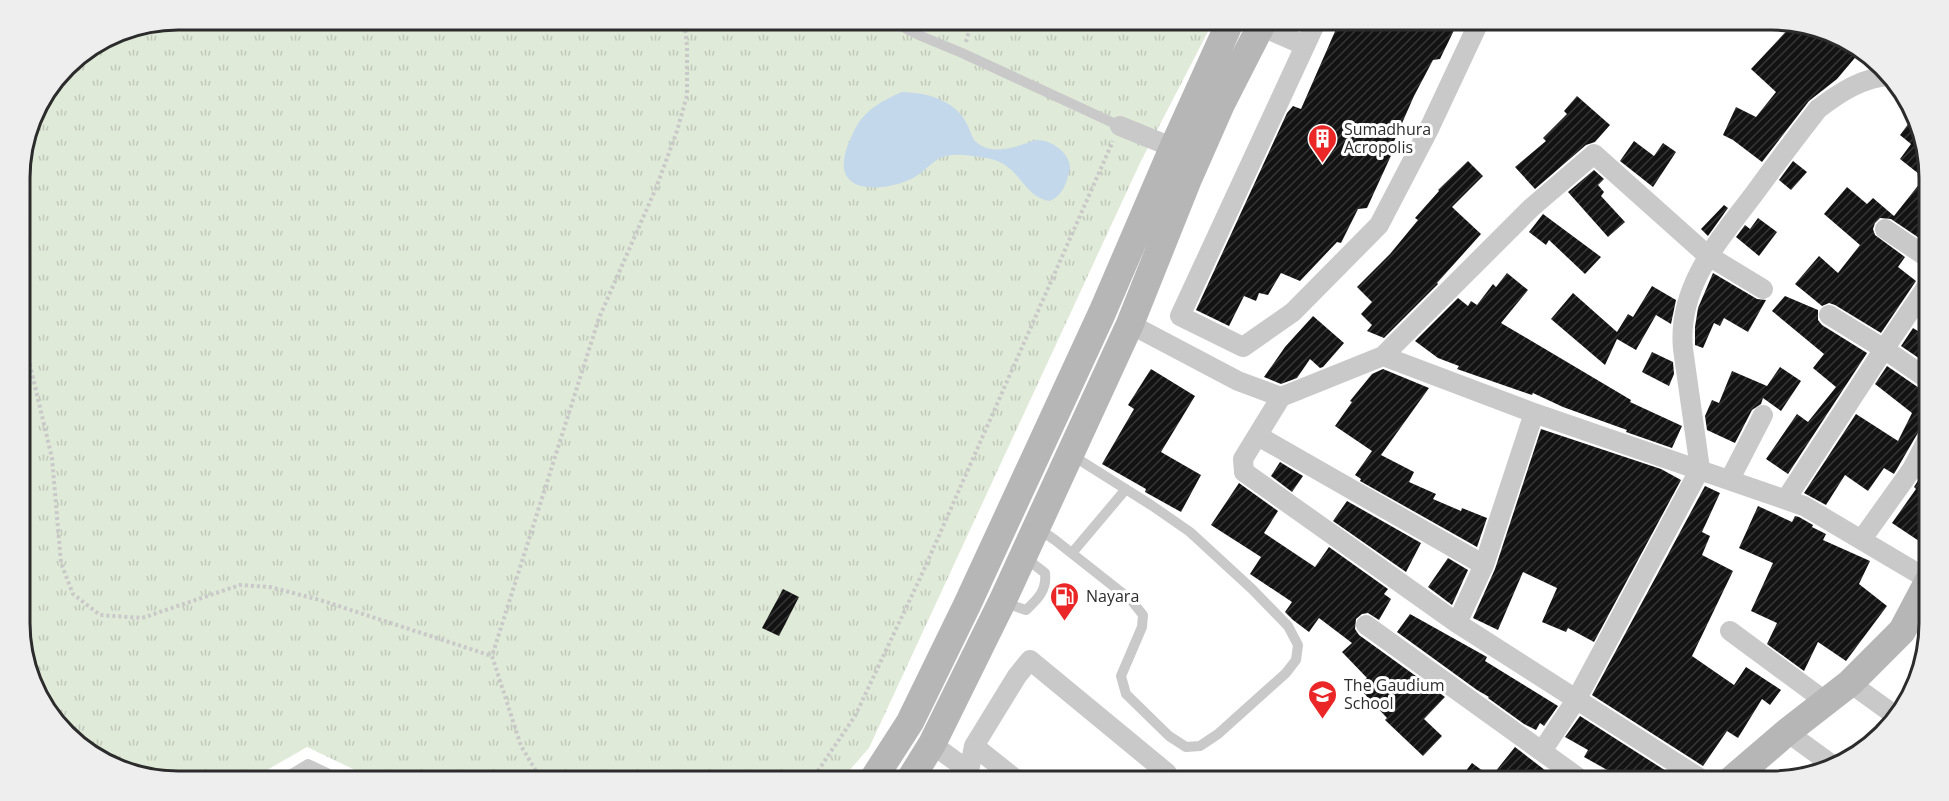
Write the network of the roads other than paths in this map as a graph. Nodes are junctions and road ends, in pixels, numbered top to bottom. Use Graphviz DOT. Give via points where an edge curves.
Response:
graph roads {
  1 [pos="909,30"];
  2 [pos="1228,30"];
  3 [pos="1258,30"];
  4 [pos="1275,30"];
  5 [pos="1312,30"];
  6 [pos="1475,30"];
  7 [pos="1304,45"];
  8 [pos="1879,77"];
  9 [pos="1120,126"];
  10 [pos="1185,152"];
  11 [pos="1885,229"];
  12 [pos="1919,252"];
  13 [pos="1707,255"];
  14 [pos="1763,289"];
  15 [pos="1919,299"];
  16 [pos="1829,315"];
  17 [pos="1130,324"];
  18 [pos="1884,349"];
  19 [pos="1383,356"];
  20 [pos="1919,373"];
  21 [pos="1281,397"];
  22 [pos="1534,413"];
  23 [pos="1763,415"];
  24 [pos="1258,436"];
  25 [pos="1070,454"];
  26 [pos="1919,456"];
  27 [pos="1700,469"];
  28 [pos="1730,479"];
  29 [pos="1126,489"];
  30 [pos="1786,499"];
  31 [pos="1036,527"];
  32 [pos="1862,539"];
  33 [pos="1072,553"];
  34 [pos="1484,565"];
  35 [pos="1919,574"];
  36 [pos="1919,599"];
  37 [pos="1457,623"];
  38 [pos="1366,625"];
  39 [pos="1730,631"];
  40 [pos="1850,683"];
  41 [pos="1576,700"];
  42 [pos="1825,700"];
  43 [pos="1889,711"];
  44 [pos="1787,732"];
  45 [pos="932,744"];
  46 [pos="974,746"];
  47 [pos="1542,751"];
  48 [pos="1826,761"];
  49 [pos="297,771"];
  50 [pos="322,771"];
  51 [pos="878,771"];
  52 [pos="915,771"];
  53 [pos="960,771"];
  54 [pos="966,771"];
  55 [pos="1005,771"];
  56 [pos="1165,771"];
  57 [pos="1569,771"];
  58 [pos="1688,771"];
  59 [pos="1742,771"];
  1 -- 9 [label="lane"];
  2 -- 10 [label="main road"];
  3 -- 10 [label="main road" via="1221,104"];
  4 -- 7 [label="street"];
  5 -- 7 [label="street"];
  6 -- 7 [label="street" via="1379,225 1293,312 1243,347 1180,316"];
  8 -- 13 [label="street" via="1839,93 1818,109"];
  9 -- 10 [label="street"];
  10 -- 17 [label="main road"];
  10 -- 51 [label="main road" via="1102,314 910,722"];
  11 -- 12 [label="street"];
  13 -- 14 [label="street"];
  13 -- 19 [label="street" via="1594,154 1532,208"];
  13 -- 27 [label="street" via="1689,296 1682,329"];
  15 -- 18 [label="street"];
  16 -- 18 [label="street"];
  17 -- 21 [label="street" via="1238,381"];
  17 -- 25 [label="main road"];
  18 -- 20 [label="street"];
  18 -- 30 [label="street"];
  19 -- 21 [label="street"];
  19 -- 22 [label="street"];
  21 -- 24 [label="street"];
  22 -- 27 [label="street"];
  22 -- 34 [label="street"];
  23 -- 28 [label="street"];
  24 -- 34 [label="street"];
  24 -- 37 [label="street" via="1244,459 1244,472"];
  25 -- 29 [label="lane"];
  25 -- 31 [label="main road"];
  26 -- 32 [label="street"];
  27 -- 28 [label="street"];
  27 -- 41 [label="street"];
  28 -- 30 [label="street"];
  29 -- 33 [label="lane"];
  29 -- 33 [label="lane" via="1190,532 1288,626 1298,645 1296,660 1286,673 1218,734 1200,746 1186,747 1169,736 1126,694 1121,676 1142,627 1143,615 1131,600"];
  30 -- 32 [label="street"];
  31 -- 33 [label="lane"];
  31 -- 45 [label="main road"];
  32 -- 35 [label="street"];
  34 -- 37 [label="street"];
  36 -- 40 [label="main road" via="1902,631"];
  37 -- 41 [label="street"];
  38 -- 47 [label="street"];
  39 -- 42 [label="street"];
  40 -- 42 [label="main road"];
  40 -- 43 [label="street"];
  41 -- 47 [label="street"];
  41 -- 58 [label="street"];
  42 -- 44 [label="main road"];
  44 -- 48 [label="street"];
  44 -- 59 [label="main road"];
  45 -- 52 [label="main road"];
  45 -- 53 [label="street"];
  46 -- 54 [label="street"];
  46 -- 55 [label="street"];
  46 -- 56 [label="street" via="1030,660"];
  47 -- 57 [label="street"];
  49 -- 50 [label="lane" via="308,764"];
}
